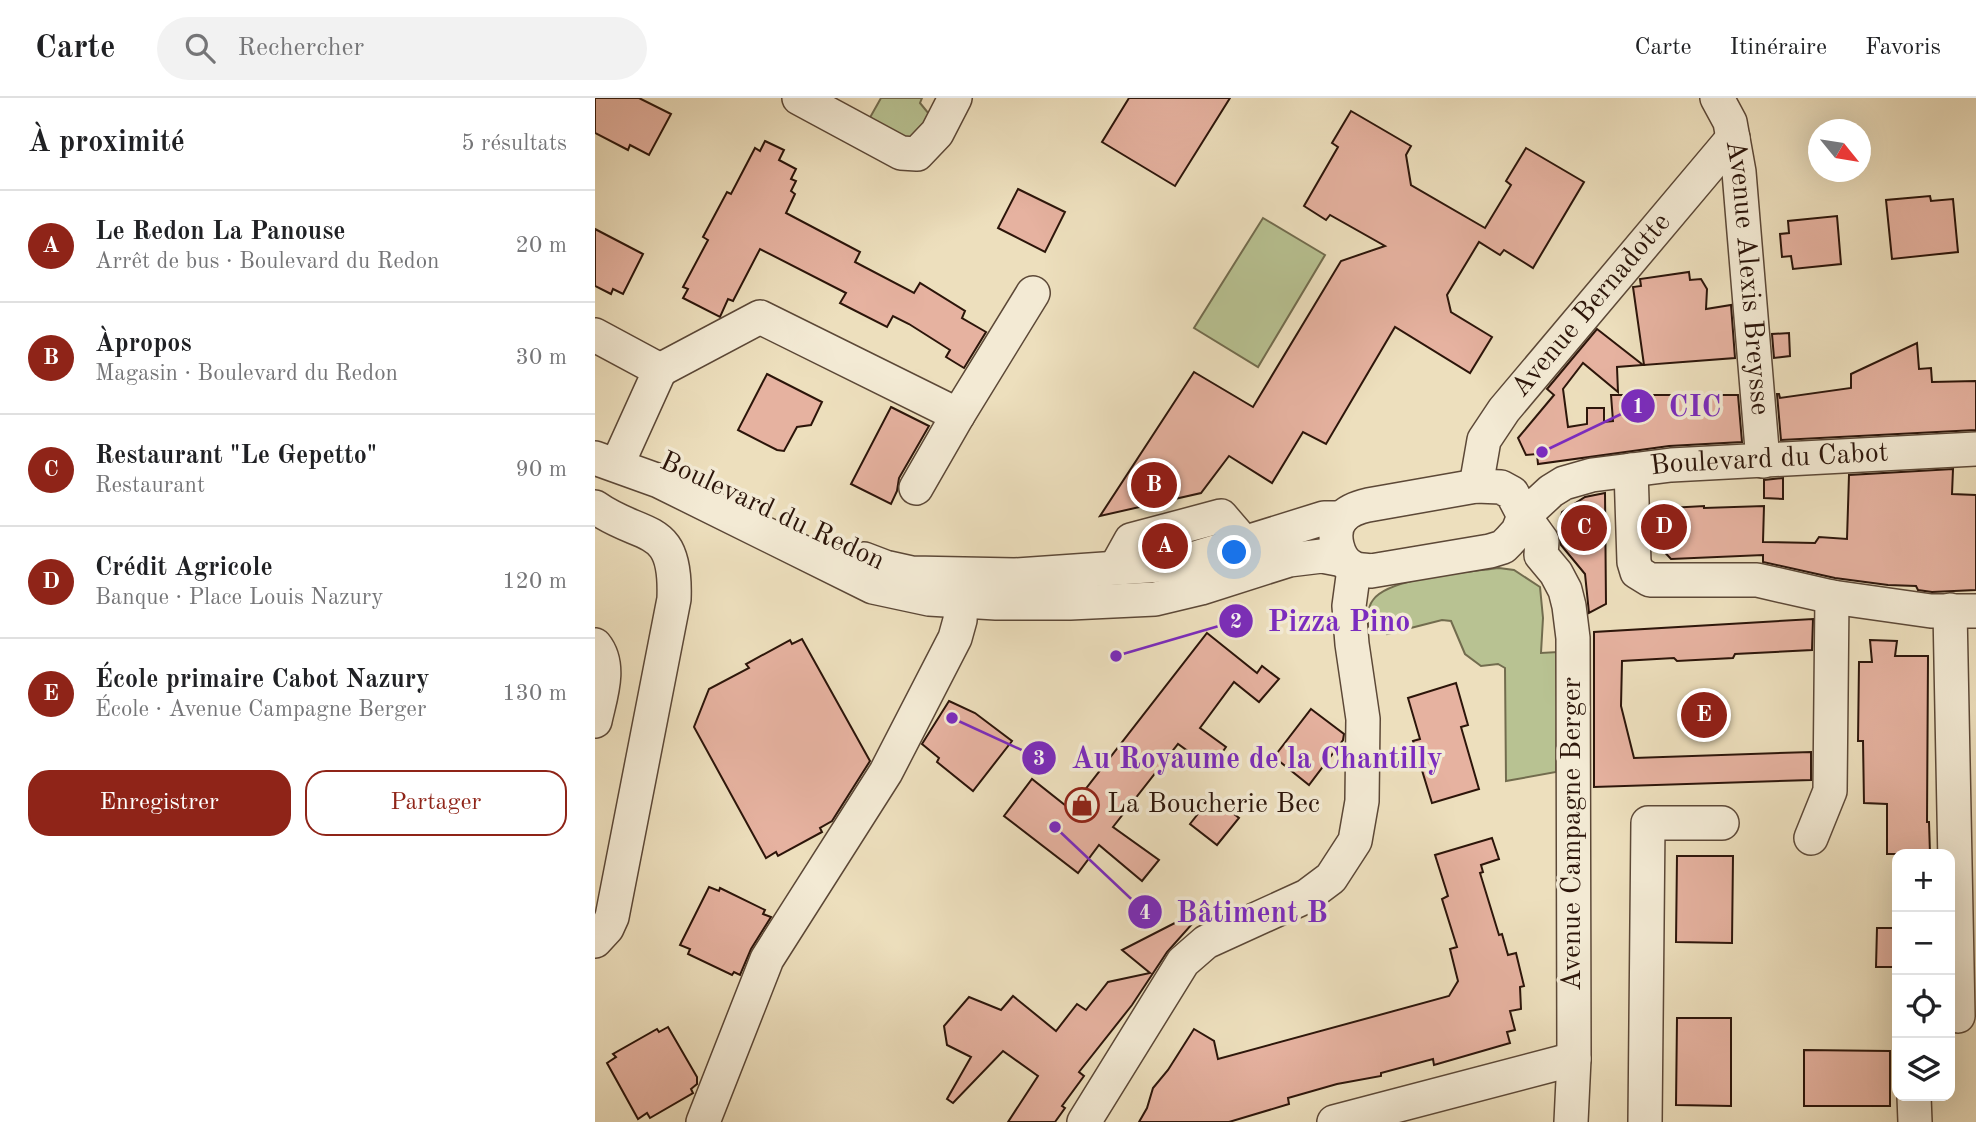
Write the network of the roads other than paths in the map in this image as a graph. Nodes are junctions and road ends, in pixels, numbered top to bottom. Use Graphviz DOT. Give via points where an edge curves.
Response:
graph roads {
  1 [pos="799,98"];
  2 [pos="955,98"];
  3 [pos="1717,98"];
  4 [pos="1733,138"];
  5 [pos="1033,293"];
  6 [pos="595,335"];
  7 [pos="660,370"];
  8 [pos="958,415"];
  9 [pos="1976,449"];
  10 [pos="608,451"];
  11 [pos="1763,461"];
  12 [pos="1630,470"];
  13 [pos="1476,486"];
  14 [pos="916,488"];
  15 [pos="1518,505"];
  16 [pos="595,507"];
  17 [pos="1342,518"];
  18 [pos="1245,544"];
  19 [pos="1503,547"];
  20 [pos="1541,555"];
  21 [pos="1176,564"];
  22 [pos="1349,564"];
  23 [pos="1116,567"];
  24 [pos="993,574"];
  25 [pos="1832,597"];
  26 [pos="961,601"];
  27 [pos="1110,601"];
  28 [pos="1963,610"];
  29 [pos="595,645"];
  30 [pos="595,721"];
  31 [pos="1722,823"];
  32 [pos="1811,838"];
  33 [pos="595,941"];
  34 [pos="1958,1016"];
  35 [pos="1574,1059"];
  36 [pos="1914,1101"];
  37 [pos="703,1122"];
  38 [pos="1084,1122"];
  39 [pos="1334,1122"];
  40 [pos="1571,1122"];
  41 [pos="1645,1122"];
  42 [pos="1915,1122"];
  1 -- 2 [label="street" via="901,153 917,154 937,133"];
  3 -- 4 [label="street, Avenue Alexis Breysse"];
  4 -- 11 [label="street, Avenue Alexis Breysse"];
  4 -- 13 [label="street, Avenue Bernadotte" via="1504,410 1484,440"];
  5 -- 8 [label="street"];
  6 -- 7 [label="street"];
  7 -- 8 [label="street" via="760,317"];
  7 -- 10 [label="street"];
  8 -- 14 [label="street"];
  9 -- 11 [label="street, Boulevard du Cabot"];
  10 -- 24 [label="street, Boulevard du Redon" via="667,462 885,567 912,573"];
  10 -- 26 [label="street, Boulevard du Redon" via="873,587"];
  11 -- 12 [label="street, Boulevard du Cabot"];
  12 -- 15 [label="street, Boulevard du Cabot" via="1563,483 1541,498"];
  12 -- 25 [label="street" via="1637,572 1663,581 1757,580"];
  13 -- 15 [label="street, Boulevard du Redon" via="1501,487"];
  13 -- 17 [label="street, Boulevard du Redon" via="1367,505"];
  15 -- 19 [label="street, Boulevard du Cabot" via="1518,531"];
  15 -- 20 [label="street, Avenue Campagne Berger" via="1542,541"];
  16 -- 33 [label="street" via="652,534 669,552 675,576 612,918"];
  17 -- 18 [label="street, Boulevard du Redon" via="1324,518"];
  17 -- 22 [label="street" via="1336,540"];
  18 -- 21 [label="street, Boulevard du Redon"];
  18 -- 23 [label="street" via="1221,516 1131,540"];
  19 -- 20 [label="street"];
  19 -- 22 [label="street, Boulevard du Redon" via="1371,571"];
  20 -- 35 [label="street, Avenue Campagne Berger" via="1565,590 1573,638"];
  21 -- 23 [label="street, Boulevard du Redon"];
  21 -- 27 [label="street, Boulevard du Redon" via="1160,577 1123,587"];
  22 -- 27 [label="street, Boulevard du Redon" via="1322,556 1289,560 1179,594"];
  22 -- 38 [label="street" via="1352,644 1363,719 1362,800 1355,841 1331,878 1307,897 1206,942 1183,962"];
  23 -- 24 [label="street, Boulevard du Redon"];
  24 -- 26 [label="street" via="974,585"];
  25 -- 28 [label="street" via="1931,611"];
  25 -- 32 [label="street" via="1830,791"];
  26 -- 27 [label="street, Boulevard du Redon"];
  26 -- 37 [label="street" via="955,638 886,772 767,959"];
  28 -- 34 [label="street"];
  29 -- 30 [label="street" via="602,653 604,673"];
  31 -- 41 [label="street" via="1648,823"];
  35 -- 39 [label="street"];
  35 -- 40 [label="street, Avenue Campagne Berger"];
  36 -- 42 [label="street"];
}
